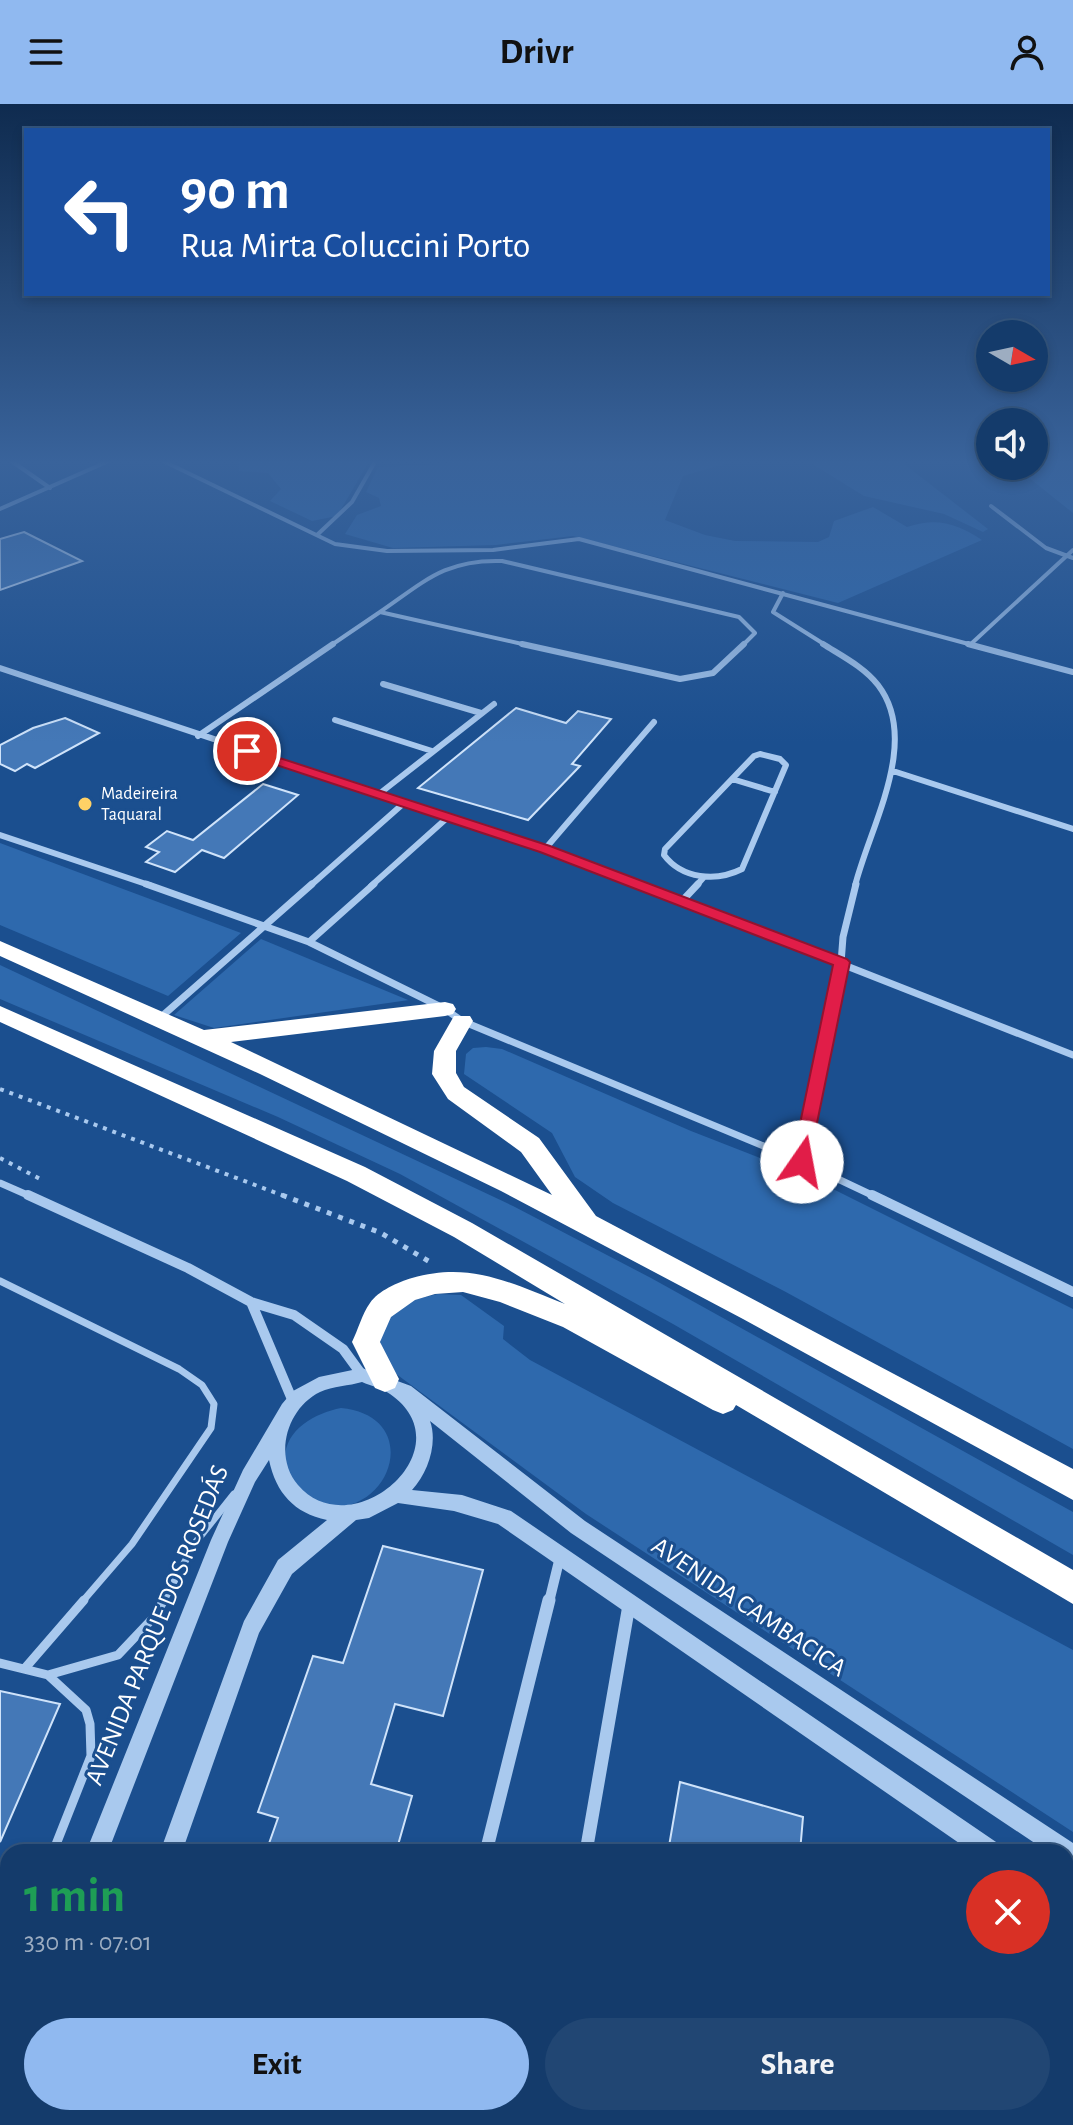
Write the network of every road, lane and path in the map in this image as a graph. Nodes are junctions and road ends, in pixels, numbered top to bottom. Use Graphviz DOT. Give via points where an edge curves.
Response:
graph roads {
  1 [pos="637,554"];
  2 [pos="1061,554"];
  3 [pos="1065,556"];
  4 [pos="1073,558"];
  5 [pos="783,593"];
  6 [pos="379,612"];
  7 [pos="972,643"];
  8 [pos="0,668"];
  9 [pos="1073,672"];
  10 [pos="383,684"];
  11 [pos="494,704"];
  12 [pos="481,713"];
  13 [pos="335,720"];
  14 [pos="654,722"];
  15 [pos="198,736"];
  16 [pos="432,751"];
  17 [pos="893,771"];
  18 [pos="732,779"];
  19 [pos="775,792"];
  20 [pos="379,794"];
  21 [pos="404,803"];
  22 [pos="447,818"];
  23 [pos="1073,829"];
  24 [pos="0,835"];
  25 [pos="545,849"];
  26 [pos="704,877"];
  27 [pos="682,901"];
  28 [pos="265,924"];
  29 [pos="309,942"];
  30 [pos="0,948"];
  31 [pos="842,962"];
  32 [pos="3,1015"];
  33 [pos="454,1015"];
  34 [pos="160,1018"];
  35 [pos="198,1039"];
  36 [pos="1073,1055"];
  37 [pos="0,1089"];
  38 [pos="802,1162"];
  39 [pos="0,1183"];
  40 [pos="587,1225"];
  41 [pos="0,1281"];
  42 [pos="463,1281"];
  43 [pos="1073,1292"];
  44 [pos="251,1302"];
  45 [pos="384,1382"];
  46 [pos="294,1404"];
  47 [pos="280,1425"];
  48 [pos="249,1476"];
  49 [pos="1073,1485"];
  50 [pos="396,1494"];
  51 [pos="350,1513"];
  52 [pos="560,1556"];
  53 [pos="1073,1589"];
  54 [pos="629,1605"];
  55 [pos="0,1663"];
  56 [pos="26,1667"];
  57 [pos="48,1675"];
  58 [pos="56,1844"];
  59 [pos="100,1844"];
  60 [pos="174,1844"];
  61 [pos="488,1844"];
  62 [pos="587,1844"];
  63 [pos="979,1844"];
  64 [pos="1055,1844"];
  1 -- 5 [label="street"];
  2 -- 3 [label="street"];
  3 -- 4 [label="street"];
  3 -- 7 [label="street"];
  5 -- 7 [label="street"];
  5 -- 17 [label="street" via="774,607 777,617 857,665 890,705 895,721"];
  6 -- 6 [label="street" via="680,679 713,673 755,633 739,617 502,561 472,560 443,569"];
  6 -- 15 [label="street"];
  7 -- 9 [label="street"];
  8 -- 15 [label="street"];
  10 -- 12 [label="street"];
  11 -- 12 [label="street"];
  12 -- 16 [label="street"];
  13 -- 16 [label="street"];
  14 -- 25 [label="street"];
  15 -- 20 [label="street"];
  16 -- 20 [label="street"];
  17 -- 23 [label="street"];
  17 -- 31 [label="street" via="864,850"];
  18 -- 19 [label="street"];
  18 -- 19 [label="street" via="754,756 768,755 786,765"];
  18 -- 26 [label="street" via="665,849 671,864"];
  19 -- 26 [label="street" via="742,869"];
  20 -- 21 [label="street"];
  21 -- 22 [label="street"];
  21 -- 28 [label="street"];
  22 -- 25 [label="street"];
  22 -- 29 [label="street"];
  24 -- 28 [label="street"];
  25 -- 27 [label="street"];
  26 -- 27 [label="street"];
  27 -- 31 [label="street"];
  28 -- 29 [label="street"];
  28 -- 34 [label="street"];
  29 -- 33 [label="street"];
  30 -- 34 [label="highway"];
  31 -- 36 [label="street"];
  31 -- 38 [label="street"];
  32 -- 53 [label="highway" via="356,1174 450,1223"];
  33 -- 35 [label="highway"];
  33 -- 38 [label="street"];
  33 -- 40 [label="highway" via="444,1074 456,1093 530,1145"];
  34 -- 35 [label="highway"];
  35 -- 40 [label="highway" via="426,1143"];
  37 -- 42 [label="path" via="381,1233"];
  38 -- 43 [label="street"];
  39 -- 44 [label="street"];
  40 -- 49 [label="highway"];
  41 -- 56 [label="lane" via="179,1369 202,1385 214,1404 211,1428 132,1544"];
  42 -- 45 [label="highway" via="407,1291 381,1309 366,1342"];
  42 -- 53 [label="highway" via="573,1319"];
  44 -- 45 [label="street" via="310,1324"];
  44 -- 46 [label="street"];
  45 -- 46 [label="street" via="313,1388"];
  45 -- 50 [label="street" via="419,1409 426,1431 418,1466"];
  45 -- 64 [label="street, AVENIDA CAMBACICA" via="578,1527"];
  46 -- 47 [label="street"];
  47 -- 48 [label="street, AVENIDA PARQUE DOS ROSEDÁS"];
  47 -- 51 [label="street" via="275,1447 286,1488 314,1508"];
  48 -- 57 [label="lane" via="195,1543 141,1633 118,1655"];
  48 -- 59 [label="street, AVENIDA PARQUE DOS ROSEDÁS"];
  50 -- 51 [label="street"];
  50 -- 52 [label="street" via="504,1517"];
  51 -- 60 [label="street" via="285,1567 251,1628"];
  52 -- 54 [label="street"];
  52 -- 61 [label="street"];
  54 -- 62 [label="street"];
  54 -- 63 [label="street"];
  55 -- 56 [label="lane"];
  56 -- 57 [label="lane"];
  57 -- 58 [label="lane" via="86,1710 90,1724 91,1756"];
}
